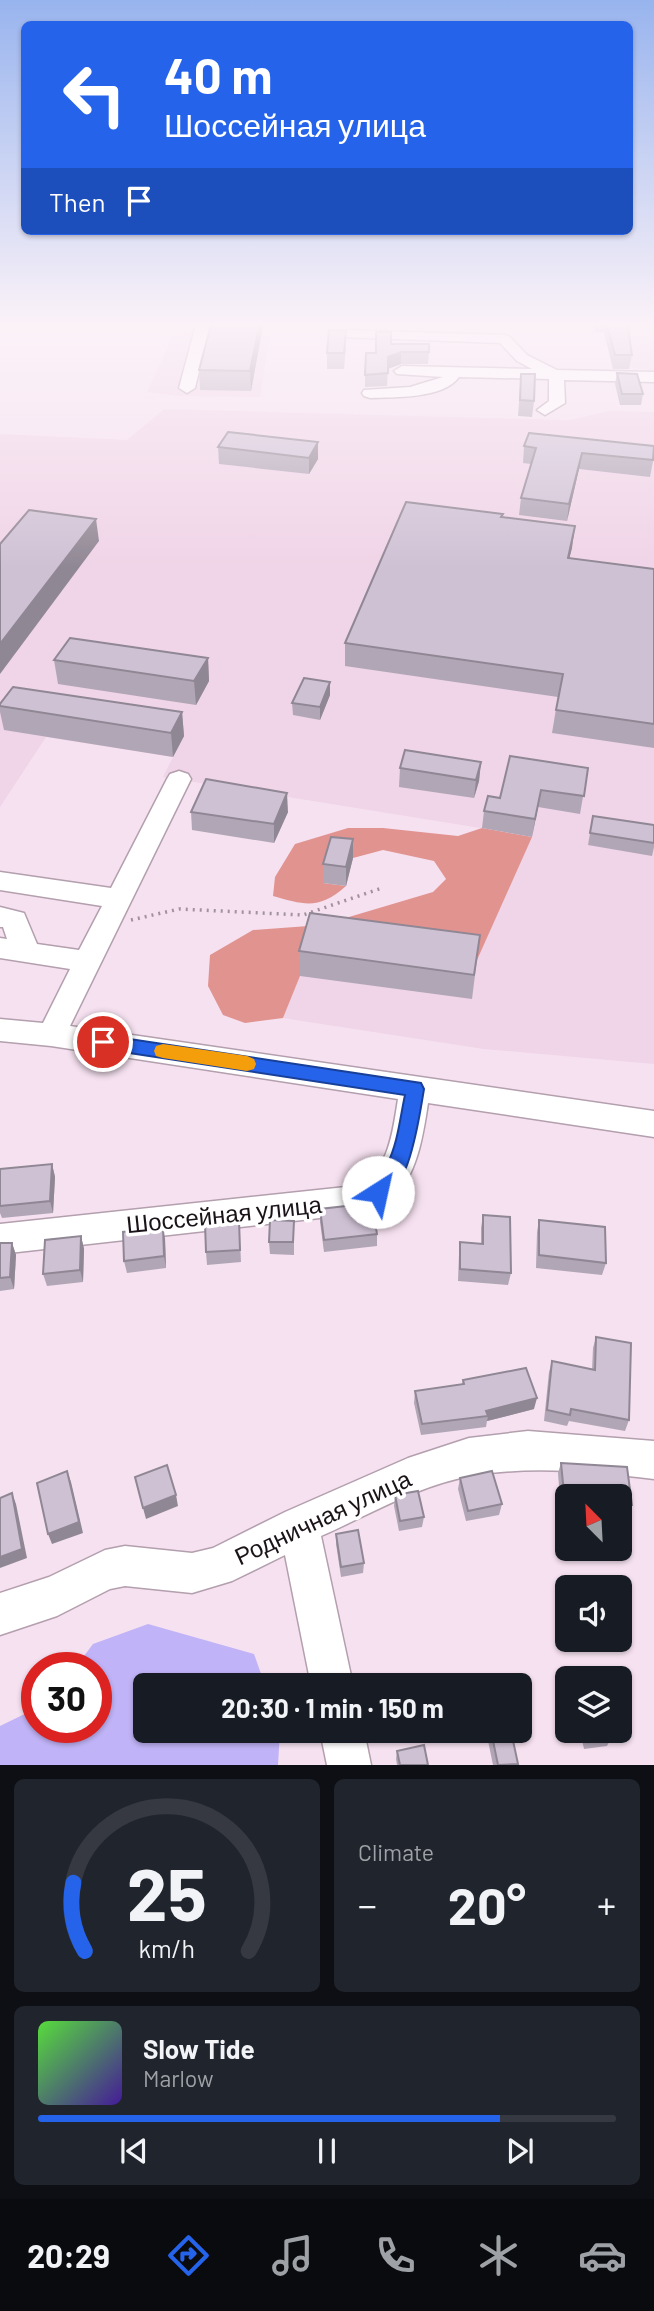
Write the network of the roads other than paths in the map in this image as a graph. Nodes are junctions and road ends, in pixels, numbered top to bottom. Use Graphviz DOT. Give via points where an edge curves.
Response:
graph roads {
  1 [pos="556,403"];
  2 [pos="545,410"];
  3 [pos="179,779"];
  4 [pos="0,881"];
  5 [pos="118,899"];
  6 [pos="0,917"];
  7 [pos="13,950"];
  8 [pos="87,962"];
  9 [pos="0,1030"];
  10 [pos="51,1035"];
  11 [pos="415,1089"];
  12 [pos="654,1124"];
  13 [pos="0,1239"];
  14 [pos="654,1460"];
  15 [pos="299,1525"];
  16 [pos="0,1614"];
  17 [pos="330,1673"];
  18 [pos="344,1743"];
  19 [pos="349,1765"];
  1 -- 2 [label="street"];
  3 -- 5 [label="street"];
  4 -- 5 [label="street"];
  5 -- 8 [label="street"];
  6 -- 7 [label="street" via="14,920"];
  7 -- 8 [label="street"];
  8 -- 10 [label="street"];
  9 -- 10 [label="street"];
  10 -- 11 [label="street"];
  11 -- 12 [label="street"];
  11 -- 13 [label="street, Шоссейная улица" via="405,1148 378,1192 355,1200"];
  14 -- 15 [label="street, Родничная улица" via="528,1450 470,1457 408,1477"];
  15 -- 16 [label="street, Родничная улица" via="218,1567 192,1573 125,1566 105,1570 57,1595"];
  15 -- 17 [label="street"];
  18 -- 19 [label="street"];
}
